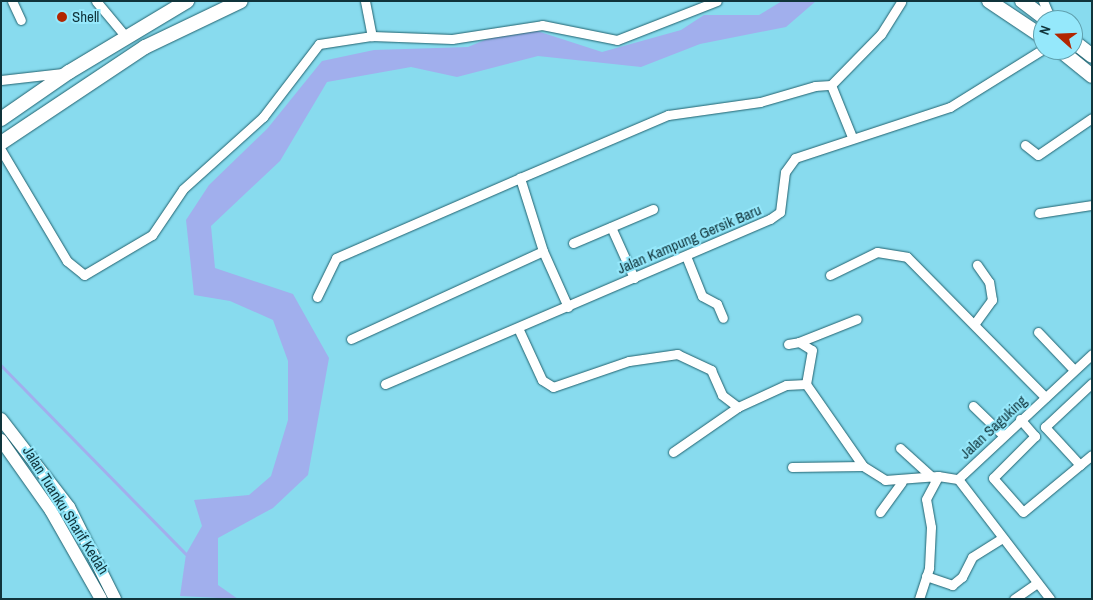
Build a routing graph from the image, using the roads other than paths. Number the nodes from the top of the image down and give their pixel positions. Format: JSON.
{"nodes":[{"id":1,"x":12,"y":1,"type":"edge"},
{"id":2,"x":96,"y":1,"type":"edge"},
{"id":3,"x":220,"y":1,"type":"edge"},
{"id":4,"x":241,"y":1,"type":"edge"},
{"id":5,"x":365,"y":1,"type":"edge"},
{"id":6,"x":717,"y":1,"type":"edge"},
{"id":7,"x":989,"y":1,"type":"edge"},
{"id":8,"x":1022,"y":1,"type":"edge"},
{"id":9,"x":185,"y":2,"type":"edge"},
{"id":10,"x":901,"y":2,"type":"edge"},
{"id":11,"x":1035,"y":10,"type":"edge"},
{"id":12,"x":21,"y":20,"type":"dead end"},
{"id":13,"x":1033,"y":30,"type":"edge"},
{"id":14,"x":372,"y":36,"type":"junction"},
{"id":15,"x":127,"y":38,"type":"junction"},
{"id":16,"x":145,"y":46,"type":"junction"},
{"id":17,"x":1033,"y":55,"type":"edge"},
{"id":18,"x":1072,"y":60,"type":"edge"},
{"id":19,"x":69,"y":72,"type":"junction"},
{"id":20,"x":1092,"y":76,"type":"edge"},
{"id":21,"x":1,"y":80,"type":"edge"},
{"id":22,"x":831,"y":86,"type":"junction"},
{"id":23,"x":1092,"y":118,"type":"edge"},
{"id":24,"x":1,"y":119,"type":"edge"},
{"id":25,"x":852,"y":137,"type":"junction"},
{"id":26,"x":1,"y":144,"type":"edge"},
{"id":27,"x":1025,"y":145,"type":"dead end"},
{"id":28,"x":1,"y":150,"type":"edge"},
{"id":29,"x":520,"y":178,"type":"junction"},
{"id":30,"x":1092,"y":205,"type":"edge"},
{"id":31,"x":653,"y":209,"type":"dead end"},
{"id":32,"x":1039,"y":213,"type":"dead end"},
{"id":33,"x":611,"y":227,"type":"junction"},
{"id":34,"x":573,"y":243,"type":"dead end"},
{"id":35,"x":543,"y":251,"type":"junction"},
{"id":36,"x":686,"y":256,"type":"junction"},
{"id":37,"x":977,"y":265,"type":"dead end"},
{"id":38,"x":830,"y":275,"type":"dead end"},
{"id":39,"x":634,"y":278,"type":"junction"},
{"id":40,"x":317,"y":297,"type":"dead end"},
{"id":41,"x":568,"y":307,"type":"junction"},
{"id":42,"x":723,"y":318,"type":"dead end"},
{"id":43,"x":857,"y":320,"type":"dead end"},
{"id":44,"x":975,"y":322,"type":"junction"},
{"id":45,"x":518,"y":328,"type":"junction"},
{"id":46,"x":1038,"y":332,"type":"dead end"},
{"id":47,"x":351,"y":339,"type":"dead end"},
{"id":48,"x":799,"y":342,"type":"junction"},
{"id":49,"x":788,"y":344,"type":"dead end"},
{"id":50,"x":1092,"y":354,"type":"edge"},
{"id":51,"x":1074,"y":370,"type":"junction"},
{"id":52,"x":1092,"y":383,"type":"edge"},
{"id":53,"x":385,"y":384,"type":"dead end"},
{"id":54,"x":806,"y":384,"type":"junction"},
{"id":55,"x":1045,"y":397,"type":"junction"},
{"id":56,"x":738,"y":406,"type":"junction"},
{"id":57,"x":973,"y":406,"type":"dead end"},
{"id":58,"x":1,"y":418,"type":"edge"},
{"id":59,"x":1020,"y":419,"type":"junction"},
{"id":60,"x":1045,"y":427,"type":"junction"},
{"id":61,"x":1003,"y":435,"type":"junction"},
{"id":62,"x":1036,"y":436,"type":"junction"},
{"id":63,"x":1,"y":440,"type":"edge"},
{"id":64,"x":900,"y":448,"type":"dead end"},
{"id":65,"x":673,"y":452,"type":"dead end"},
{"id":66,"x":1092,"y":455,"type":"edge"},
{"id":67,"x":1080,"y":465,"type":"junction"},
{"id":68,"x":863,"y":466,"type":"junction"},
{"id":69,"x":792,"y":467,"type":"dead end"},
{"id":70,"x":935,"y":476,"type":"junction"},
{"id":71,"x":958,"y":479,"type":"junction"},
{"id":72,"x":902,"y":482,"type":"junction"},
{"id":73,"x":880,"y":512,"type":"dead end"},
{"id":74,"x":1002,"y":538,"type":"junction"},
{"id":75,"x":926,"y":576,"type":"junction"},
{"id":76,"x":1037,"y":584,"type":"junction"},
{"id":77,"x":101,"y":599,"type":"edge"},
{"id":78,"x":115,"y":599,"type":"edge"},
{"id":79,"x":919,"y":599,"type":"edge"},
{"id":80,"x":1014,"y":599,"type":"edge"},
{"id":81,"x":1050,"y":599,"type":"edge"}],
"edges":[{"from":1,"to":12,"type":"street"},
{"from":2,"to":15,"type":"street"},
{"from":3,"to":16,"type":"main road"},
{"from":4,"to":16,"type":"main road"},
{"from":5,"to":14,"type":"street"},
{"from":6,"to":14,"type":"street"},
{"from":7,"to":13,"type":"main road"},
{"from":8,"to":11,"type":"main road"},
{"from":9,"to":15,"type":"main road"},
{"from":10,"to":22,"type":"street"},
{"from":14,"to":28,"type":"street"},
{"from":15,"to":19,"type":"main road"},
{"from":16,"to":26,"type":"main road"},
{"from":17,"to":25,"type":"street","name":"Jalan Kampung Gersik Baru"},
{"from":18,"to":20,"type":"main road"},
{"from":19,"to":21,"type":"street"},
{"from":19,"to":24,"type":"main road"},
{"from":22,"to":25,"type":"street"},
{"from":22,"to":29,"type":"street"},
{"from":23,"to":27,"type":"street"},
{"from":25,"to":36,"type":"street","name":"Jalan Kampung Gersik Baru"},
{"from":29,"to":35,"type":"street"},
{"from":29,"to":40,"type":"street"},
{"from":30,"to":32,"type":"street"},
{"from":31,"to":33,"type":"street"},
{"from":33,"to":34,"type":"street"},
{"from":33,"to":39,"type":"street"},
{"from":35,"to":41,"type":"street"},
{"from":35,"to":47,"type":"street"},
{"from":36,"to":39,"type":"street","name":"Jalan Kampung Gersik Baru"},
{"from":36,"to":42,"type":"street"},
{"from":37,"to":44,"type":"street"},
{"from":38,"to":44,"type":"street"},
{"from":39,"to":41,"type":"street","name":"Jalan Kampung Gersik Baru"},
{"from":41,"to":45,"type":"street","name":"Jalan Kampung Gersik Baru"},
{"from":43,"to":48,"type":"street"},
{"from":44,"to":55,"type":"street"},
{"from":45,"to":53,"type":"street","name":"Jalan Kampung Gersik Baru"},
{"from":45,"to":56,"type":"street"},
{"from":46,"to":51,"type":"street"},
{"from":48,"to":49,"type":"street"},
{"from":48,"to":54,"type":"street"},
{"from":50,"to":51,"type":"street","name":"Jalan Saguking"},
{"from":51,"to":55,"type":"street","name":"Jalan Saguking"},
{"from":52,"to":60,"type":"street"},
{"from":54,"to":56,"type":"street"},
{"from":54,"to":68,"type":"street"},
{"from":55,"to":59,"type":"street","name":"Jalan Saguking"},
{"from":56,"to":65,"type":"street"},
{"from":57,"to":61,"type":"street"},
{"from":58,"to":78,"type":"main road","name":"Jalan Tuanku Sharif Kedah"},
{"from":59,"to":61,"type":"street","name":"Jalan Saguking"},
{"from":59,"to":62,"type":"street"},
{"from":60,"to":62,"type":"street"},
{"from":60,"to":67,"type":"street"},
{"from":61,"to":71,"type":"street","name":"Jalan Saguking"},
{"from":62,"to":67,"type":"street"},
{"from":63,"to":77,"type":"main road","name":"Jalan Tuanku Sharif Kedah"},
{"from":64,"to":70,"type":"street"},
{"from":66,"to":67,"type":"street"},
{"from":68,"to":69,"type":"street"},
{"from":68,"to":72,"type":"street"},
{"from":70,"to":71,"type":"street"},
{"from":70,"to":72,"type":"street"},
{"from":70,"to":75,"type":"street"},
{"from":71,"to":74,"type":"street","name":"Jalan Saguking"},
{"from":72,"to":73,"type":"street"},
{"from":74,"to":75,"type":"street"},
{"from":74,"to":76,"type":"street","name":"Jalan Saguking"},
{"from":75,"to":79,"type":"street"},
{"from":76,"to":80,"type":"street"},
{"from":76,"to":81,"type":"street","name":"Jalan Saguking"}]}
